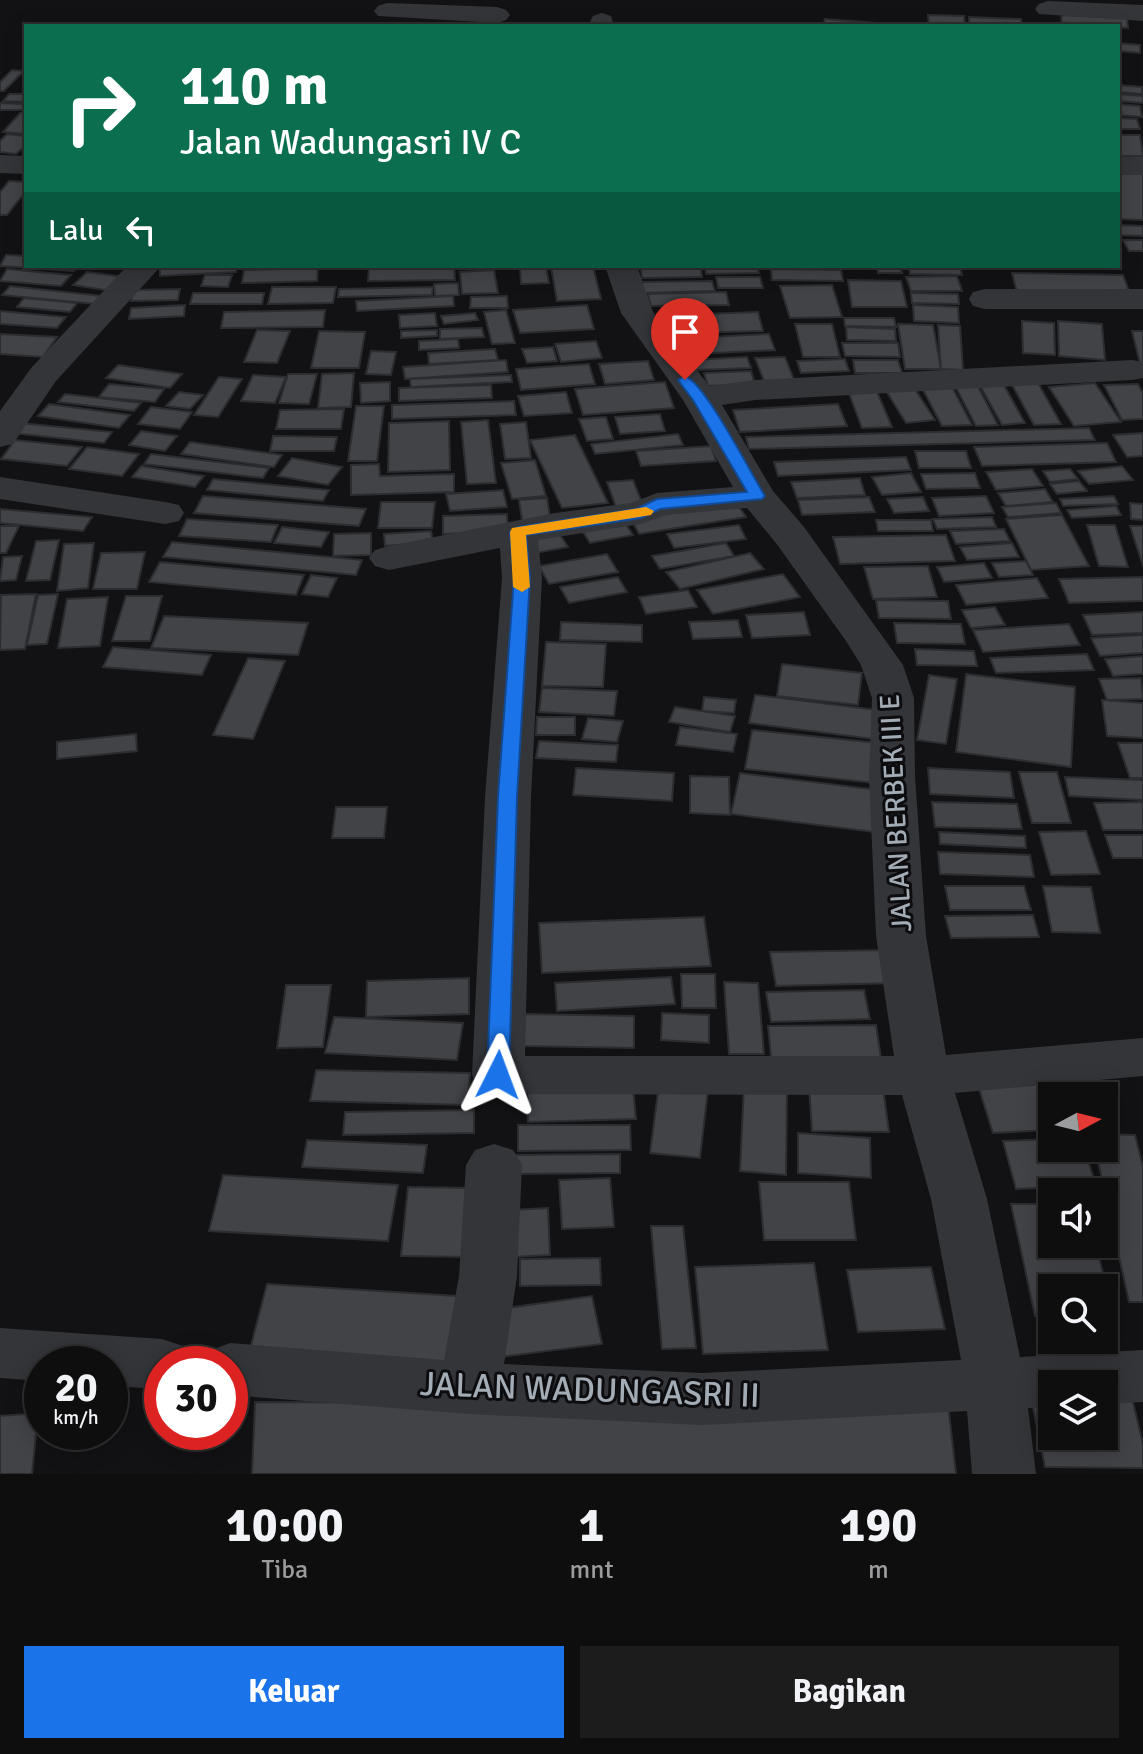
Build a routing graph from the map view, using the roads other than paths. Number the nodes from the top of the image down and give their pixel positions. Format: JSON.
{"nodes":[{"id":1,"x":386,"y":12,"type":"edge"},
{"id":2,"x":1049,"y":12,"type":"edge"},
{"id":3,"x":1143,"y":13,"type":"edge"},
{"id":4,"x":497,"y":15,"type":"dead end"},
{"id":5,"x":0,"y":164,"type":"edge"},
{"id":6,"x":24,"y":165,"type":"edge"},
{"id":7,"x":1120,"y":166,"type":"edge"},
{"id":8,"x":1143,"y":166,"type":"edge"},
{"id":9,"x":143,"y":268,"type":"edge"},
{"id":10,"x":622,"y":268,"type":"edge"},
{"id":11,"x":985,"y":299,"type":"dead end"},
{"id":12,"x":1143,"y":299,"type":"edge"},
{"id":13,"x":1132,"y":370,"type":"dead end"},
{"id":14,"x":700,"y":398,"type":"junction"},
{"id":15,"x":0,"y":436,"type":"edge"},
{"id":16,"x":0,"y":488,"type":"edge"},
{"id":17,"x":757,"y":496,"type":"junction"},
{"id":18,"x":165,"y":513,"type":"dead end"},
{"id":19,"x":518,"y":532,"type":"junction"},
{"id":20,"x":389,"y":558,"type":"dead end"},
{"id":21,"x":1143,"y":1057,"type":"edge"},
{"id":22,"x":923,"y":1076,"type":"junction"},
{"id":23,"x":494,"y":1165,"type":"dead end"},
{"id":24,"x":0,"y":1353,"type":"edge"},
{"id":25,"x":144,"y":1363,"type":"edge"},
{"id":26,"x":248,"y":1370,"type":"edge"},
{"id":27,"x":1143,"y":1376,"type":"edge"},
{"id":28,"x":995,"y":1382,"type":"junction"},
{"id":29,"x":470,"y":1388,"type":"junction"},
{"id":30,"x":1004,"y":1474,"type":"edge"}],
"edges":[{"from":1,"to":4,"type":"street"},
{"from":2,"to":3,"type":"street"},
{"from":5,"to":6,"type":"street"},
{"from":7,"to":8,"type":"street"},
{"from":9,"to":15,"type":"street"},
{"from":10,"to":14,"type":"street","name":"JALAN BERBEK III E"},
{"from":11,"to":12,"type":"street"},
{"from":13,"to":14,"type":"street"},
{"from":14,"to":17,"type":"street","name":"JALAN BERBEK III E"},
{"from":16,"to":18,"type":"street"},
{"from":17,"to":19,"type":"street"},
{"from":17,"to":22,"type":"street","name":"JALAN BERBEK III E"},
{"from":19,"to":20,"type":"street"},
{"from":19,"to":22,"type":"street"},
{"from":21,"to":22,"type":"street"},
{"from":22,"to":28,"type":"street","name":"JALAN BERBEK III E"},
{"from":23,"to":29,"type":"street"},
{"from":24,"to":25,"type":"street"},
{"from":26,"to":29,"type":"street","name":"JALAN WADUNGASRI II"},
{"from":27,"to":28,"type":"street","name":"JALAN WADUNGASRI II"},
{"from":28,"to":29,"type":"street","name":"JALAN WADUNGASRI II"},
{"from":28,"to":30,"type":"street","name":"JALAN BERBEK III E"}]}
